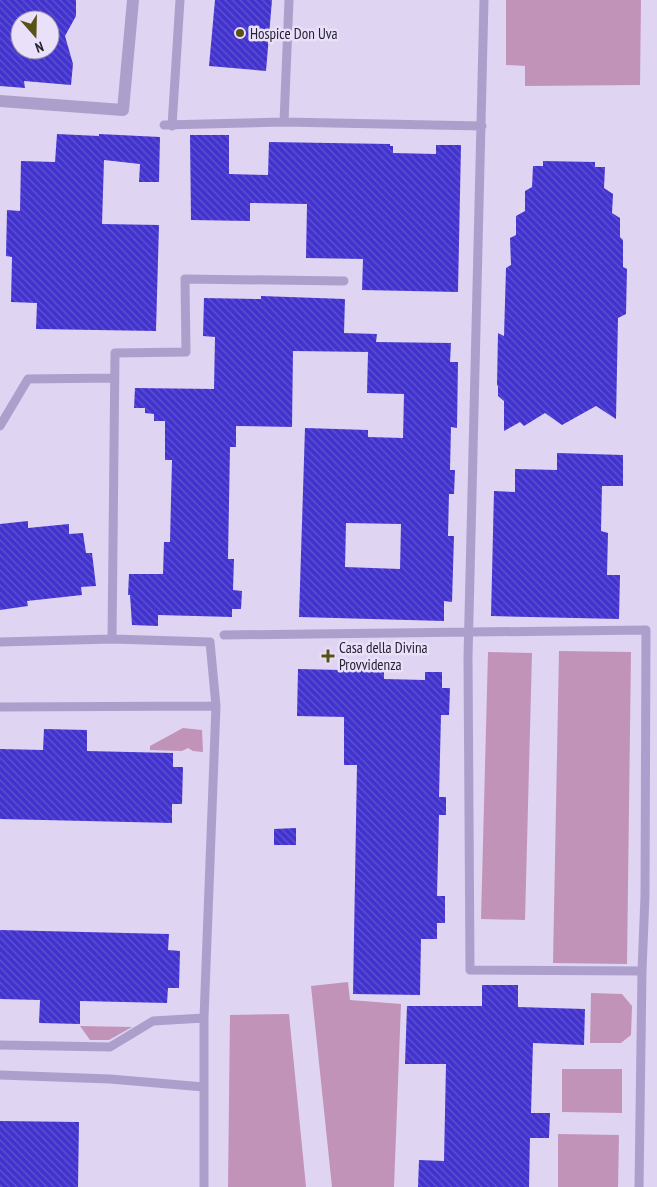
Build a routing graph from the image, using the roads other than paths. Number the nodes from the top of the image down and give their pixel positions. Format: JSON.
{"nodes":[{"id":1,"x":133,"y":0,"type":"edge"},
{"id":2,"x":180,"y":0,"type":"edge"},
{"id":3,"x":289,"y":0,"type":"edge"},
{"id":4,"x":484,"y":0,"type":"edge"},
{"id":5,"x":0,"y":101,"type":"edge"},
{"id":6,"x":284,"y":122,"type":"junction"},
{"id":7,"x":482,"y":126,"type":"junction"},
{"id":8,"x":344,"y":281,"type":"dead end"},
{"id":9,"x":114,"y":378,"type":"junction"},
{"id":10,"x":0,"y":426,"type":"edge"},
{"id":11,"x":469,"y":634,"type":"junction"},
{"id":12,"x":224,"y":635,"type":"dead end"},
{"id":13,"x":112,"y":639,"type":"junction"},
{"id":14,"x":0,"y":642,"type":"edge"},
{"id":15,"x":216,"y":706,"type":"junction"},
{"id":16,"x":0,"y":707,"type":"edge"},
{"id":17,"x":642,"y":971,"type":"junction"},
{"id":18,"x":204,"y":1018,"type":"junction"},
{"id":19,"x":0,"y":1045,"type":"edge"},
{"id":20,"x":0,"y":1075,"type":"edge"},
{"id":21,"x":204,"y":1087,"type":"junction"},
{"id":22,"x":204,"y":1187,"type":"edge"},
{"id":23,"x":639,"y":1187,"type":"edge"}],
"edges":[{"from":1,"to":5,"type":"street"},
{"from":2,"to":6,"type":"lane"},
{"from":3,"to":6,"type":"lane"},
{"from":4,"to":7,"type":"lane"},
{"from":6,"to":7,"type":"lane"},
{"from":7,"to":11,"type":"lane"},
{"from":8,"to":9,"type":"lane"},
{"from":9,"to":10,"type":"lane"},
{"from":9,"to":13,"type":"lane"},
{"from":11,"to":12,"type":"lane"},
{"from":11,"to":17,"type":"lane"},
{"from":11,"to":17,"type":"lane"},
{"from":13,"to":14,"type":"lane"},
{"from":13,"to":15,"type":"lane"},
{"from":15,"to":16,"type":"lane"},
{"from":15,"to":18,"type":"lane"},
{"from":17,"to":23,"type":"lane"},
{"from":18,"to":19,"type":"lane"},
{"from":18,"to":21,"type":"lane"},
{"from":20,"to":21,"type":"lane"},
{"from":21,"to":22,"type":"lane"}]}
